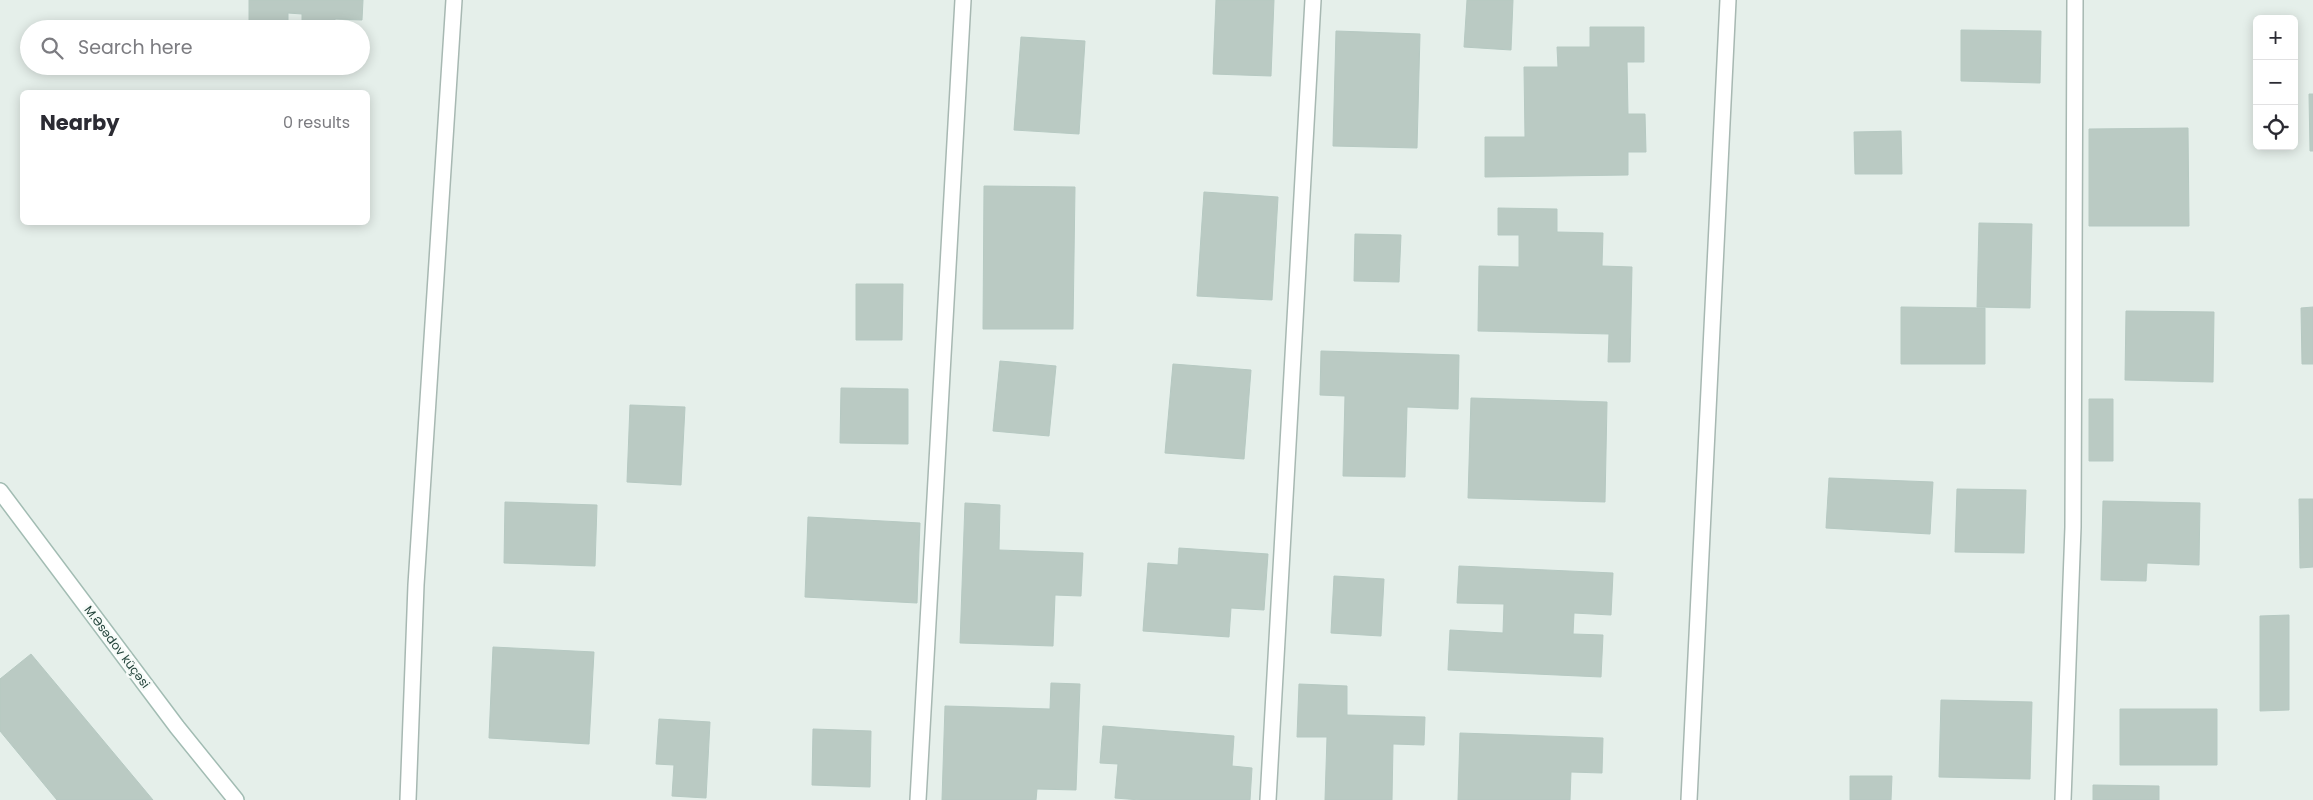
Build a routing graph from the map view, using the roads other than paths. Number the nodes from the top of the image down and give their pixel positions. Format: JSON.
{"nodes":[{"id":1,"x":454,"y":0,"type":"edge"},
{"id":2,"x":963,"y":0,"type":"edge"},
{"id":3,"x":1313,"y":0,"type":"edge"},
{"id":4,"x":1728,"y":0,"type":"edge"},
{"id":5,"x":2075,"y":0,"type":"edge"},
{"id":6,"x":0,"y":491,"type":"edge"},
{"id":7,"x":236,"y":800,"type":"edge"},
{"id":8,"x":408,"y":800,"type":"edge"},
{"id":9,"x":918,"y":800,"type":"edge"},
{"id":10,"x":1268,"y":800,"type":"edge"},
{"id":11,"x":1689,"y":800,"type":"edge"},
{"id":12,"x":2063,"y":800,"type":"edge"}],
"edges":[{"from":1,"to":8,"type":"street"},
{"from":2,"to":9,"type":"street"},
{"from":3,"to":10,"type":"street"},
{"from":4,"to":11,"type":"street"},
{"from":5,"to":12,"type":"street"},
{"from":6,"to":7,"type":"street","name":"M.Əsədov küçəsi"}]}
